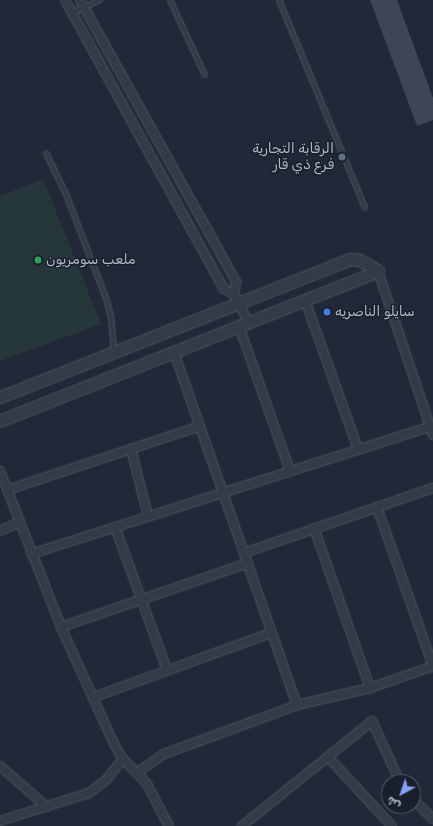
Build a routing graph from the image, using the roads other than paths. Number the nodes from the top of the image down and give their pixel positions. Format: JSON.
{"nodes":[{"id":1,"x":65,"y":0,"type":"edge"},
{"id":2,"x":100,"y":0,"type":"edge"},
{"id":3,"x":170,"y":0,"type":"edge"},
{"id":4,"x":279,"y":0,"type":"edge"},
{"id":5,"x":82,"y":4,"type":"edge"},
{"id":6,"x":72,"y":13,"type":"junction"},
{"id":7,"x":206,"y":75,"type":"dead end"},
{"id":8,"x":46,"y":152,"type":"dead end"},
{"id":9,"x":365,"y":208,"type":"dead end"},
{"id":10,"x":378,"y":271,"type":"junction"},
{"id":11,"x":236,"y":298,"type":"junction"},
{"id":12,"x":305,"y":300,"type":"junction"},
{"id":13,"x":244,"y":324,"type":"junction"},
{"id":14,"x":114,"y":352,"type":"junction"},
{"id":15,"x":174,"y":352,"type":"junction"},
{"id":16,"x":1,"y":394,"type":"edge"},
{"id":17,"x":0,"y":421,"type":"edge"},
{"id":18,"x":200,"y":426,"type":"junction"},
{"id":19,"x":430,"y":427,"type":"junction"},
{"id":20,"x":433,"y":436,"type":"edge"},
{"id":21,"x":131,"y":449,"type":"junction"},
{"id":22,"x":358,"y":449,"type":"junction"},
{"id":23,"x":0,"y":471,"type":"edge"},
{"id":24,"x":290,"y":471,"type":"junction"},
{"id":25,"x":433,"y":488,"type":"edge"},
{"id":26,"x":7,"y":490,"type":"junction"},
{"id":27,"x":223,"y":492,"type":"junction"},
{"id":28,"x":377,"y":507,"type":"junction"},
{"id":29,"x":148,"y":516,"type":"junction"},
{"id":30,"x":19,"y":522,"type":"junction"},
{"id":31,"x":115,"y":527,"type":"junction"},
{"id":32,"x":314,"y":528,"type":"junction"},
{"id":33,"x":0,"y":531,"type":"edge"},
{"id":34,"x":244,"y":553,"type":"junction"},
{"id":35,"x":31,"y":554,"type":"junction"},
{"id":36,"x":248,"y":563,"type":"junction"},
{"id":37,"x":140,"y":599,"type":"junction"},
{"id":38,"x":61,"y":627,"type":"junction"},
{"id":39,"x":271,"y":633,"type":"junction"},
{"id":40,"x":433,"y":666,"type":"edge"},
{"id":41,"x":167,"y":670,"type":"junction"},
{"id":42,"x":370,"y":688,"type":"junction"},
{"id":43,"x":94,"y":697,"type":"junction"},
{"id":44,"x":296,"y":705,"type":"junction"},
{"id":45,"x":328,"y":757,"type":"junction"},
{"id":46,"x":123,"y":759,"type":"junction"},
{"id":47,"x":0,"y":766,"type":"edge"},
{"id":48,"x":138,"y":772,"type":"junction"},
{"id":49,"x":396,"y":774,"type":"edge"},
{"id":50,"x":47,"y":807,"type":"junction"},
{"id":51,"x":421,"y":807,"type":"edge"},
{"id":52,"x":433,"y":819,"type":"edge"},
{"id":53,"x":0,"y":821,"type":"edge"},
{"id":54,"x":169,"y":826,"type":"edge"},
{"id":55,"x":242,"y":826,"type":"edge"},
{"id":56,"x":392,"y":826,"type":"edge"}],
"edges":[{"from":1,"to":6,"type":"street"},
{"from":2,"to":5,"type":"lane"},
{"from":3,"to":7,"type":"lane"},
{"from":4,"to":9,"type":"lane"},
{"from":5,"to":6,"type":"lane"},
{"from":5,"to":11,"type":"street"},
{"from":6,"to":11,"type":"street"},
{"from":8,"to":14,"type":"lane"},
{"from":10,"to":11,"type":"street"},
{"from":10,"to":12,"type":"street"},
{"from":10,"to":19,"type":"street"},
{"from":11,"to":13,"type":"street"},
{"from":11,"to":14,"type":"street"},
{"from":12,"to":13,"type":"street"},
{"from":12,"to":22,"type":"street"},
{"from":13,"to":15,"type":"street"},
{"from":13,"to":24,"type":"street"},
{"from":14,"to":16,"type":"street"},
{"from":15,"to":17,"type":"street"},
{"from":15,"to":18,"type":"street"},
{"from":18,"to":21,"type":"street"},
{"from":18,"to":27,"type":"street"},
{"from":19,"to":20,"type":"street"},
{"from":19,"to":22,"type":"street"},
{"from":21,"to":26,"type":"street"},
{"from":21,"to":29,"type":"street"},
{"from":22,"to":24,"type":"street"},
{"from":23,"to":26,"type":"street"},
{"from":24,"to":27,"type":"street"},
{"from":25,"to":28,"type":"street"},
{"from":26,"to":30,"type":"street"},
{"from":27,"to":29,"type":"street"},
{"from":27,"to":34,"type":"street"},
{"from":28,"to":32,"type":"street"},
{"from":28,"to":40,"type":"street"},
{"from":29,"to":31,"type":"street"},
{"from":30,"to":33,"type":"street"},
{"from":30,"to":35,"type":"street"},
{"from":31,"to":35,"type":"street"},
{"from":31,"to":37,"type":"street"},
{"from":32,"to":34,"type":"street"},
{"from":32,"to":42,"type":"street"},
{"from":34,"to":36,"type":"street"},
{"from":35,"to":38,"type":"street"},
{"from":36,"to":37,"type":"street"},
{"from":36,"to":39,"type":"street"},
{"from":37,"to":38,"type":"street"},
{"from":37,"to":41,"type":"street"},
{"from":38,"to":43,"type":"street"},
{"from":39,"to":41,"type":"street"},
{"from":39,"to":44,"type":"street"},
{"from":40,"to":42,"type":"street"},
{"from":41,"to":43,"type":"street"},
{"from":42,"to":44,"type":"street"},
{"from":43,"to":46,"type":"street"},
{"from":44,"to":48,"type":"street"},
{"from":45,"to":49,"type":"street"},
{"from":45,"to":55,"type":"street"},
{"from":45,"to":56,"type":"street"},
{"from":46,"to":48,"type":"street"},
{"from":46,"to":50,"type":"street"},
{"from":47,"to":50,"type":"street"},
{"from":48,"to":54,"type":"street"},
{"from":50,"to":53,"type":"street"},
{"from":51,"to":52,"type":"street"}]}
